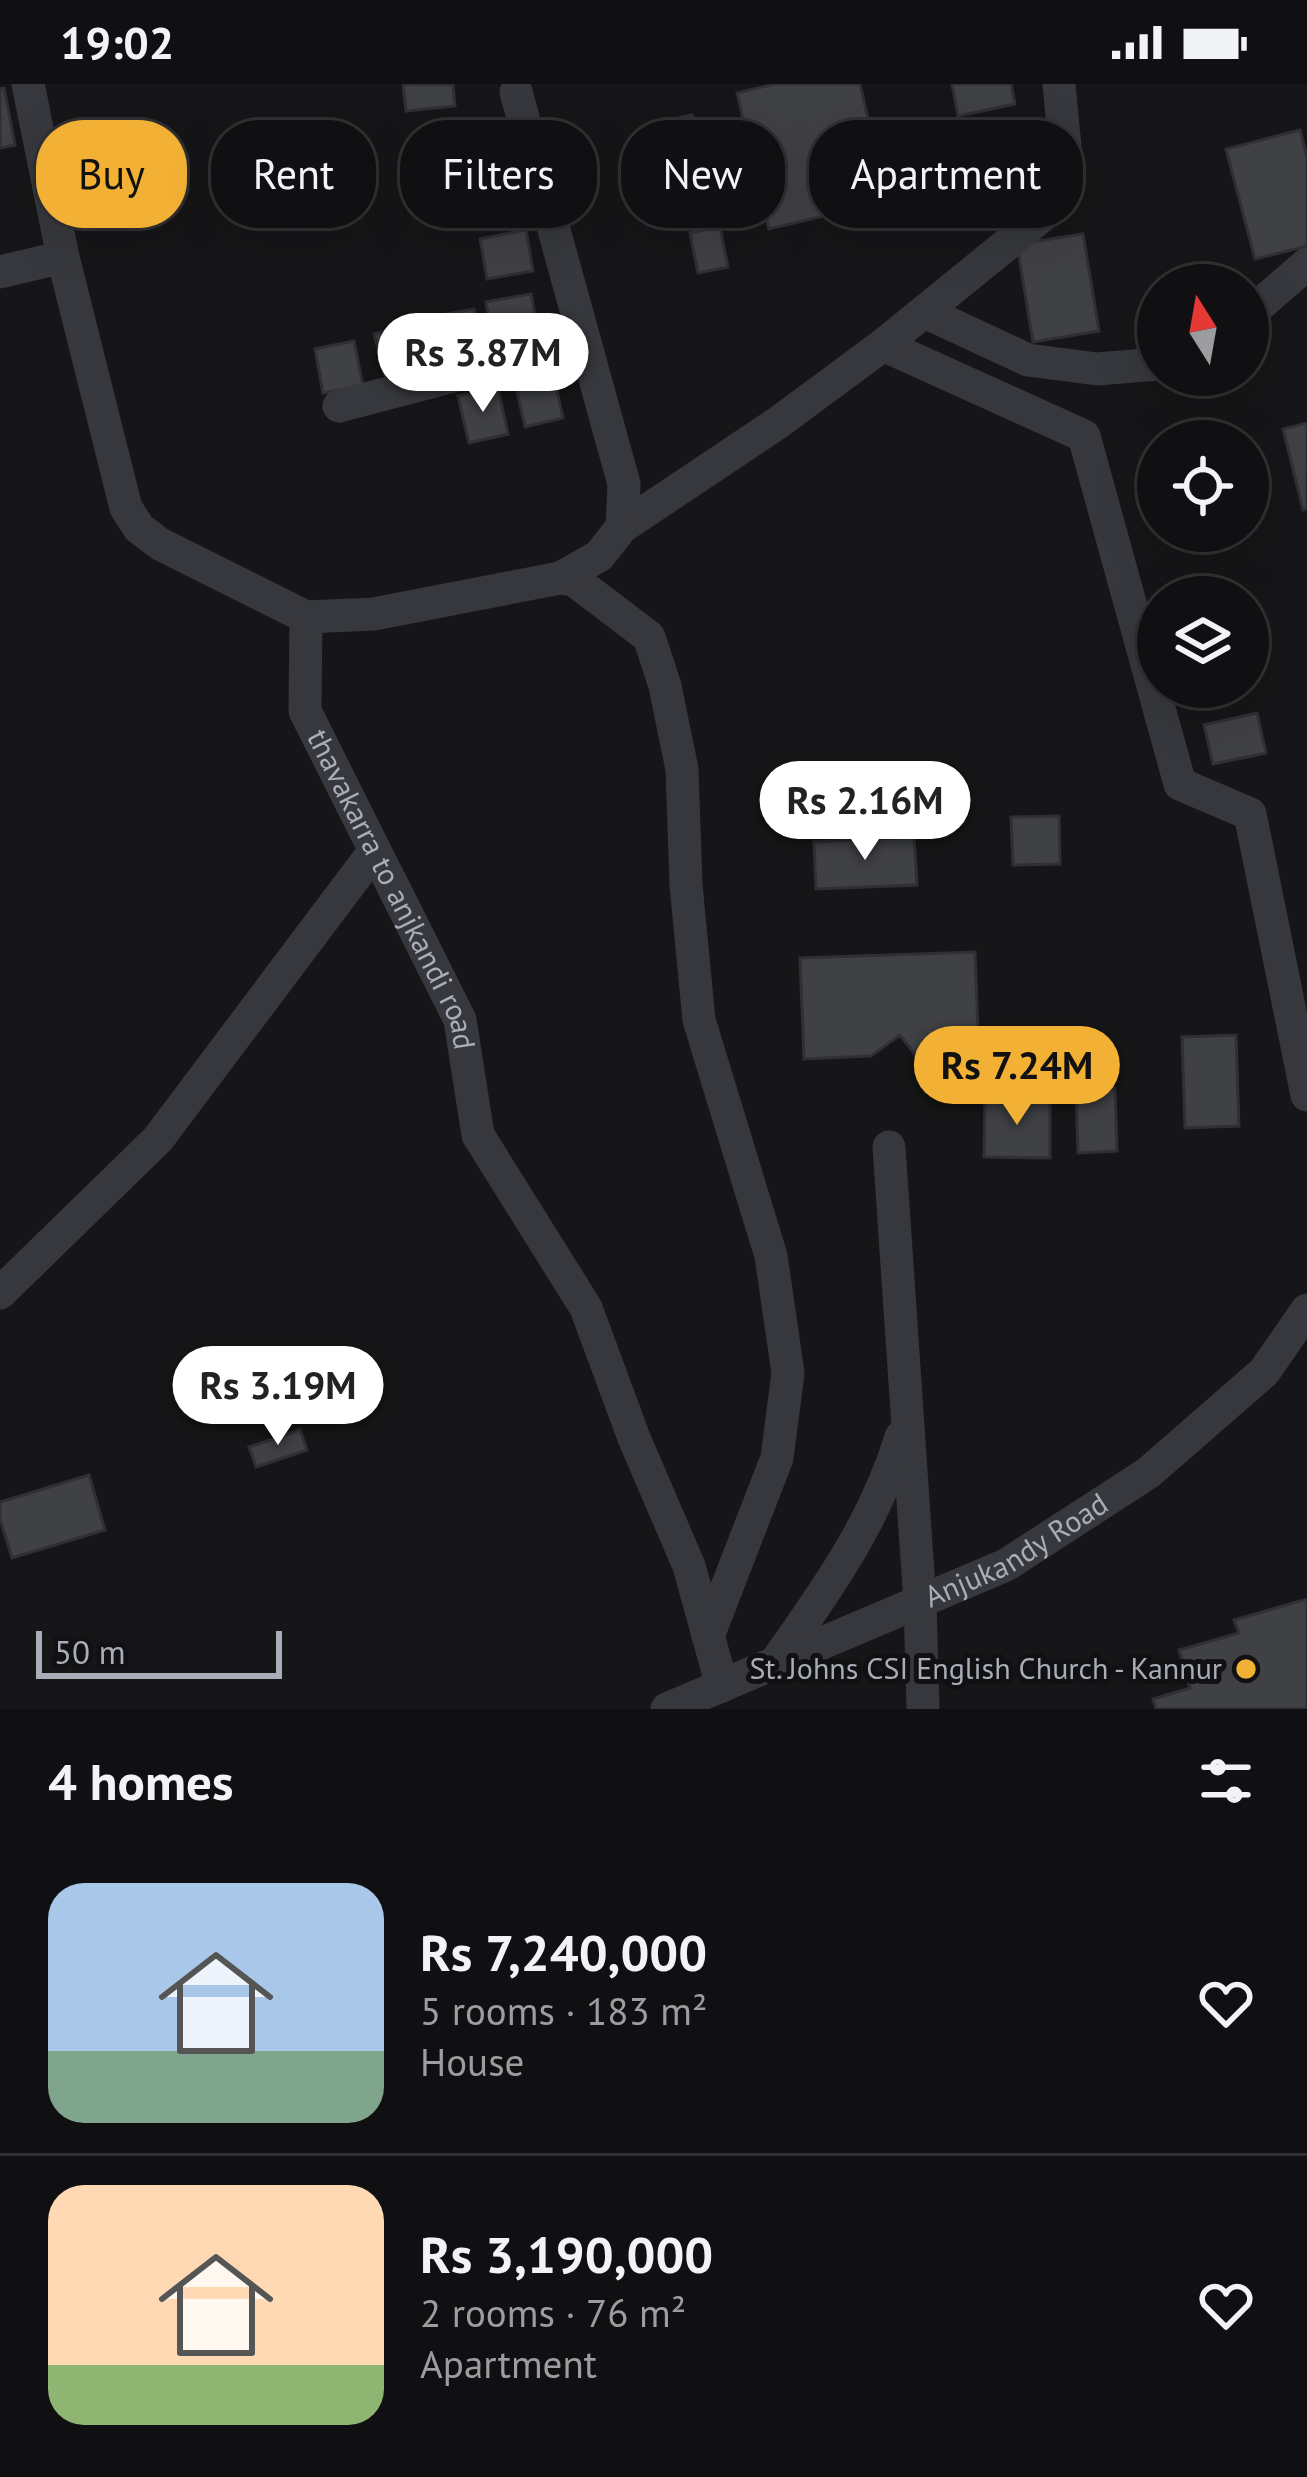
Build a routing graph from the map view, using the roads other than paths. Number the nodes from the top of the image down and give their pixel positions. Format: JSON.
{"nodes":[{"id":1,"x":28,"y":84,"type":"edge"},
{"id":2,"x":1059,"y":84,"type":"edge"},
{"id":3,"x":516,"y":92,"type":"dead end"},
{"id":4,"x":63,"y":257,"type":"junction"},
{"id":5,"x":1307,"y":264,"type":"edge"},
{"id":6,"x":0,"y":272,"type":"edge"},
{"id":7,"x":1269,"y":297,"type":"edge"},
{"id":8,"x":927,"y":313,"type":"junction"},
{"id":9,"x":583,"y":342,"type":"junction"},
{"id":10,"x":883,"y":345,"type":"junction"},
{"id":11,"x":1137,"y":366,"type":"edge"},
{"id":12,"x":339,"y":406,"type":"dead end"},
{"id":13,"x":622,"y":527,"type":"junction"},
{"id":14,"x":560,"y":578,"type":"junction"},
{"id":15,"x":305,"y":616,"type":"junction"},
{"id":16,"x":373,"y":853,"type":"junction"},
{"id":17,"x":1307,"y":1095,"type":"edge"},
{"id":18,"x":889,"y":1147,"type":"dead end"},
{"id":19,"x":0,"y":1293,"type":"edge"},
{"id":20,"x":1307,"y":1310,"type":"edge"},
{"id":21,"x":908,"y":1417,"type":"junction"},
{"id":22,"x":920,"y":1603,"type":"junction"},
{"id":23,"x":708,"y":1636,"type":"junction"},
{"id":24,"x":774,"y":1664,"type":"junction"},
{"id":25,"x":722,"y":1686,"type":"junction"},
{"id":26,"x":667,"y":1709,"type":"edge"},
{"id":27,"x":923,"y":1709,"type":"edge"}],
"edges":[{"from":1,"to":4,"type":"street"},
{"from":2,"to":8,"type":"street"},
{"from":3,"to":9,"type":"street"},
{"from":4,"to":6,"type":"street"},
{"from":4,"to":15,"type":"street"},
{"from":5,"to":7,"type":"street"},
{"from":8,"to":10,"type":"street"},
{"from":8,"to":11,"type":"street"},
{"from":9,"to":12,"type":"street"},
{"from":9,"to":13,"type":"street"},
{"from":10,"to":13,"type":"street"},
{"from":10,"to":17,"type":"street"},
{"from":13,"to":14,"type":"street"},
{"from":14,"to":15,"type":"street"},
{"from":14,"to":23,"type":"street"},
{"from":15,"to":16,"type":"street","name":"thavakarra to anjkandi road"},
{"from":16,"to":19,"type":"street"},
{"from":16,"to":23,"type":"street","name":"thavakarra to anjkandi road"},
{"from":18,"to":21,"type":"street"},
{"from":20,"to":22,"type":"street","name":"Anjukandy Road"},
{"from":21,"to":22,"type":"street"},
{"from":21,"to":24,"type":"street"},
{"from":22,"to":24,"type":"street","name":"Anjukandy Road"},
{"from":22,"to":27,"type":"street"},
{"from":23,"to":25,"type":"street","name":"thavakarra to anjkandi road"},
{"from":24,"to":25,"type":"street","name":"Anjukandy Road"},
{"from":25,"to":26,"type":"street","name":"Anjukandy Road"}]}
